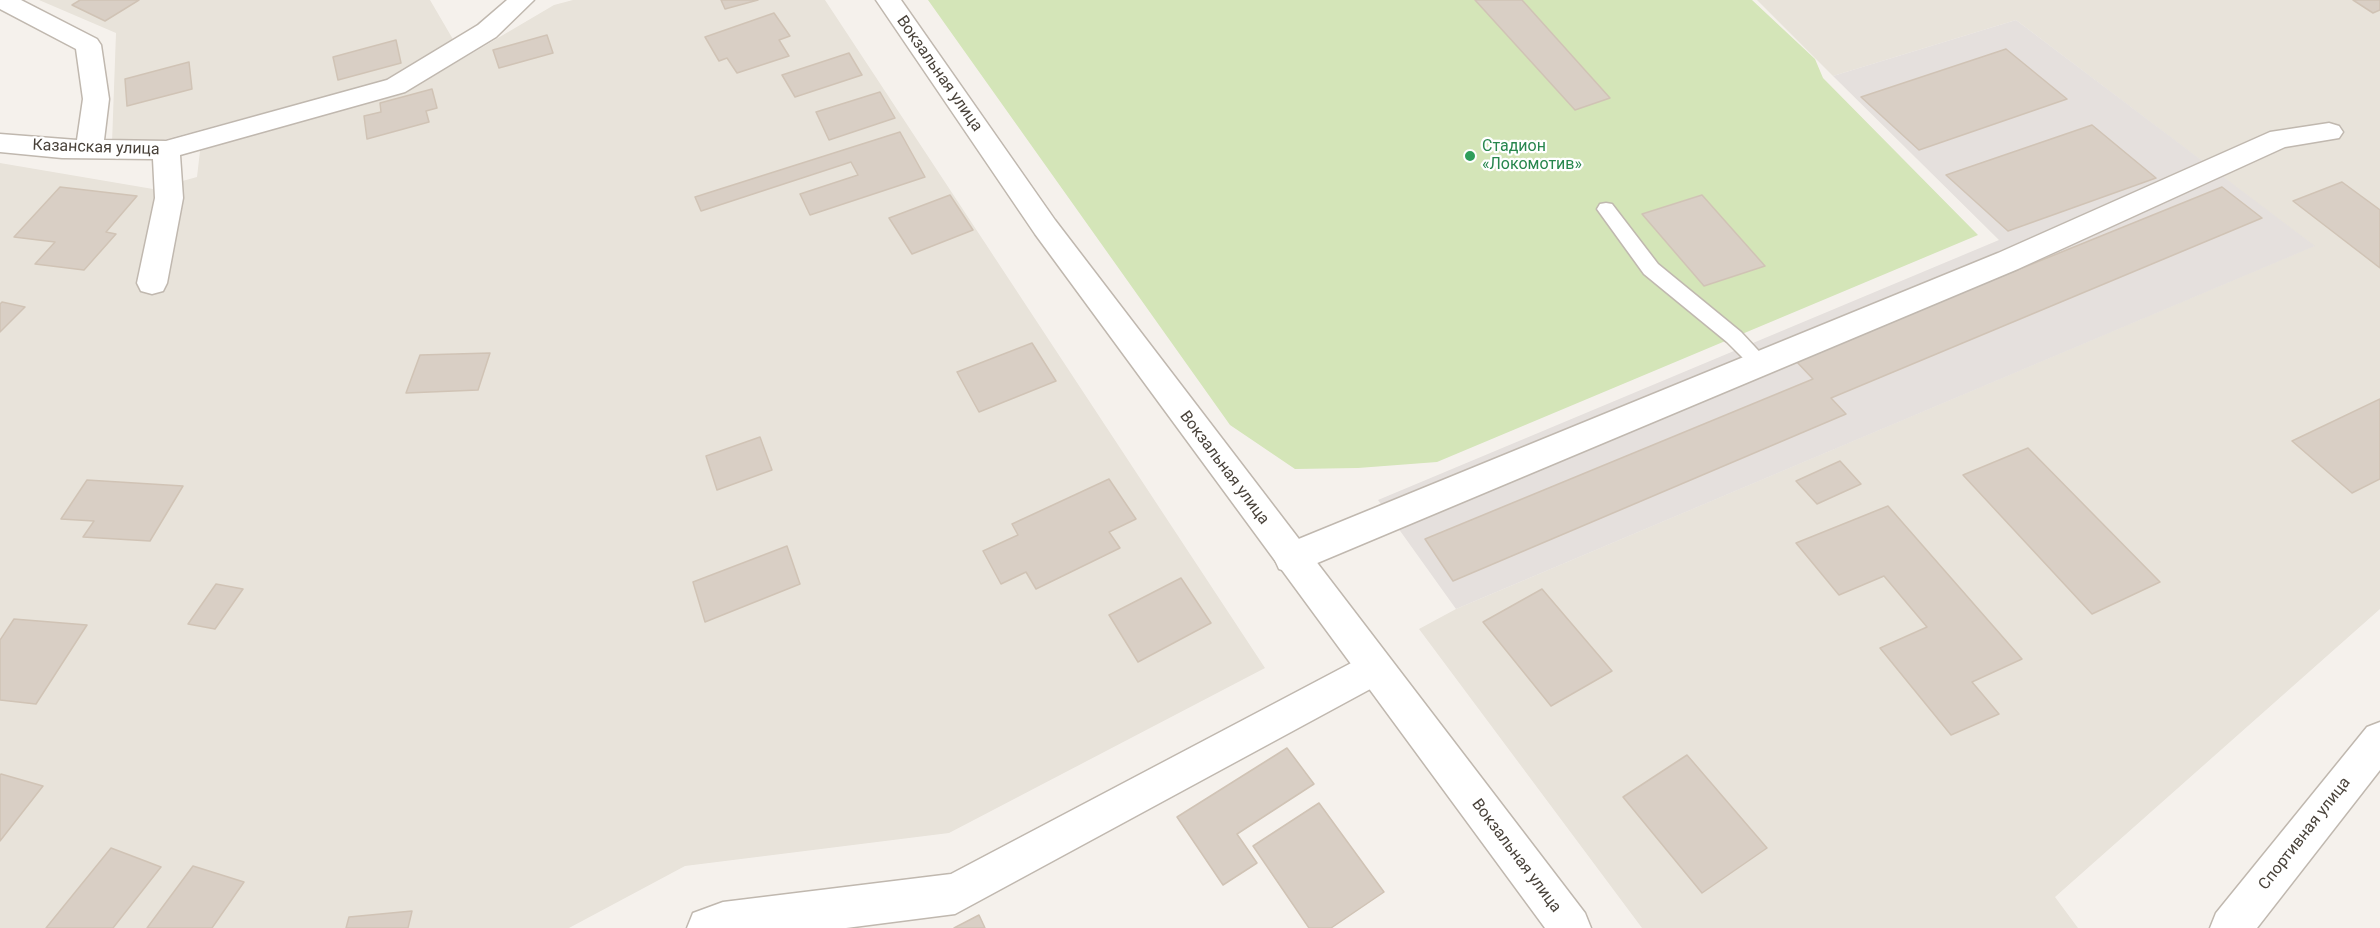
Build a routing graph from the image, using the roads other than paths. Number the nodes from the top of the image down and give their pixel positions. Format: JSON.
{"nodes":[{"id":1,"x":2,"y":0,"type":"edge"},
{"id":2,"x":522,"y":0,"type":"edge"},
{"id":3,"x":888,"y":0,"type":"edge"},
{"id":4,"x":2329,"y":132,"type":"dead end"},
{"id":5,"x":0,"y":143,"type":"edge"},
{"id":6,"x":89,"y":149,"type":"junction"},
{"id":7,"x":166,"y":150,"type":"junction"},
{"id":8,"x":1606,"y":208,"type":"dead end"},
{"id":9,"x":152,"y":283,"type":"dead end"},
{"id":10,"x":1760,"y":362,"type":"junction"},
{"id":11,"x":1292,"y":558,"type":"junction"},
{"id":12,"x":1374,"y":668,"type":"junction"},
{"id":13,"x":2380,"y":740,"type":"edge"},
{"id":14,"x":708,"y":928,"type":"edge"},
{"id":15,"x":1570,"y":928,"type":"edge"},
{"id":16,"x":2231,"y":928,"type":"edge"}],
"edges":[{"from":1,"to":6,"type":"street"},
{"from":2,"to":7,"type":"street"},
{"from":3,"to":11,"type":"street","name":"Вокзальная улица"},
{"from":4,"to":10,"type":"street"},
{"from":5,"to":6,"type":"street","name":"Казанская улица"},
{"from":6,"to":7,"type":"street","name":"Казанская улица"},
{"from":7,"to":9,"type":"street","name":"Казанская улица"},
{"from":8,"to":10,"type":"lane"},
{"from":10,"to":11,"type":"street"},
{"from":11,"to":12,"type":"street","name":"Вокзальная улица"},
{"from":12,"to":14,"type":"street"},
{"from":12,"to":15,"type":"street","name":"Вокзальная улица"},
{"from":13,"to":16,"type":"street","name":"Спортивная улица"}]}
